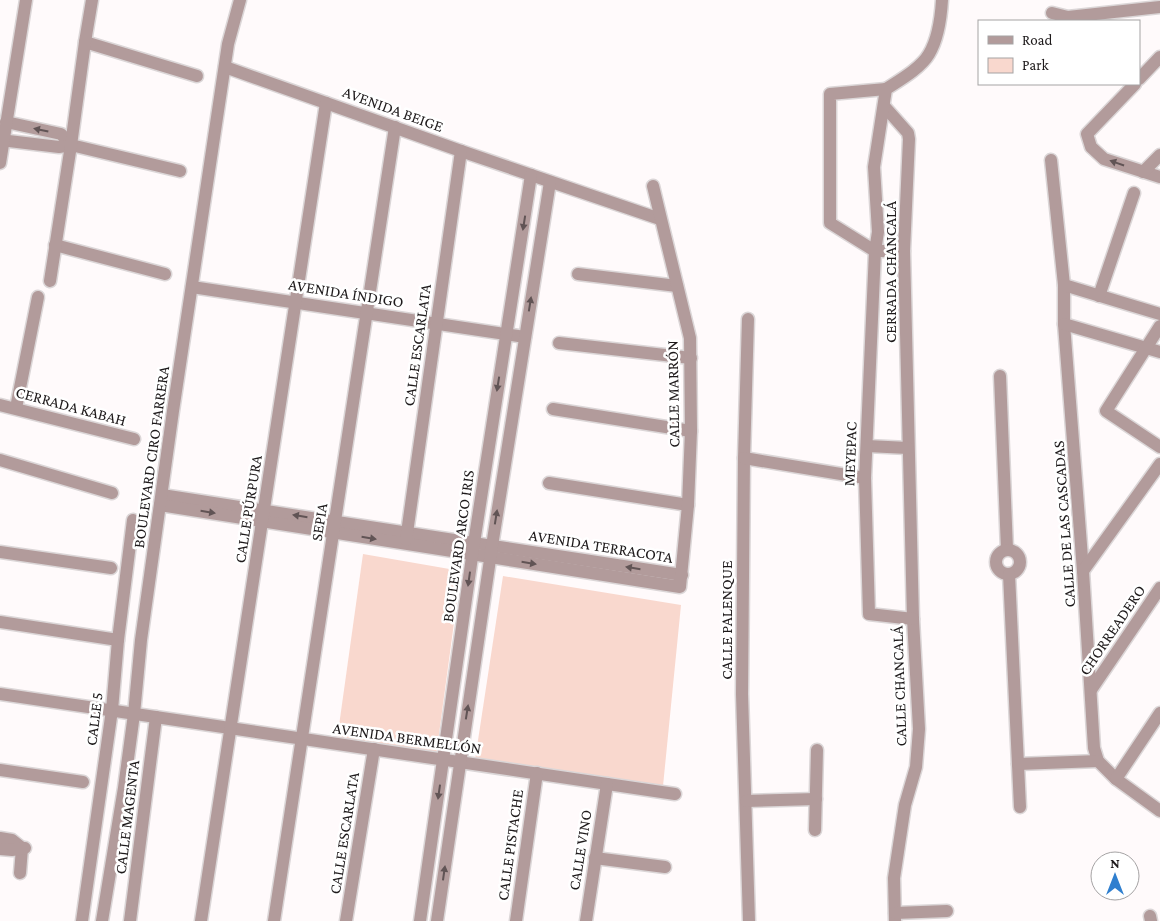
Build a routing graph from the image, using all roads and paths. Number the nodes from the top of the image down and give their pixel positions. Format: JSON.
{"nodes":[{"id":1,"x":26,"y":0,"type":"edge"},
{"id":2,"x":92,"y":0,"type":"edge"},
{"id":3,"x":240,"y":0,"type":"edge"},
{"id":4,"x":942,"y":0,"type":"edge"},
{"id":5,"x":1160,"y":7,"type":"edge"},
{"id":6,"x":1052,"y":13,"type":"dead end"},
{"id":7,"x":85,"y":42,"type":"junction"},
{"id":8,"x":1160,"y":57,"type":"edge"},
{"id":9,"x":225,"y":67,"type":"junction"},
{"id":10,"x":197,"y":76,"type":"dead end"},
{"id":11,"x":1140,"y":78,"type":"edge"},
{"id":12,"x":1134,"y":85,"type":"edge"},
{"id":13,"x":886,"y":90,"type":"junction"},
{"id":14,"x":326,"y":103,"type":"junction"},
{"id":15,"x":884,"y":106,"type":"junction"},
{"id":16,"x":6,"y":122,"type":"junction"},
{"id":17,"x":395,"y":128,"type":"junction"},
{"id":18,"x":2,"y":141,"type":"edge"},
{"id":19,"x":71,"y":144,"type":"junction"},
{"id":20,"x":461,"y":151,"type":"junction"},
{"id":21,"x":1160,"y":155,"type":"edge"},
{"id":22,"x":1051,"y":160,"type":"dead end"},
{"id":23,"x":0,"y":163,"type":"edge"},
{"id":24,"x":180,"y":171,"type":"dead end"},
{"id":25,"x":1143,"y":172,"type":"junction"},
{"id":26,"x":531,"y":175,"type":"junction"},
{"id":27,"x":1160,"y":177,"type":"edge"},
{"id":28,"x":550,"y":182,"type":"junction"},
{"id":29,"x":653,"y":186,"type":"dead end"},
{"id":30,"x":1134,"y":193,"type":"dead end"},
{"id":31,"x":660,"y":219,"type":"junction"},
{"id":32,"x":55,"y":245,"type":"junction"},
{"id":33,"x":875,"y":251,"type":"junction"},
{"id":34,"x":904,"y":251,"type":"junction"},
{"id":35,"x":165,"y":274,"type":"dead end"},
{"id":36,"x":578,"y":274,"type":"dead end"},
{"id":37,"x":50,"y":281,"type":"dead end"},
{"id":38,"x":1064,"y":285,"type":"junction"},
{"id":39,"x":192,"y":286,"type":"junction"},
{"id":40,"x":677,"y":286,"type":"junction"},
{"id":41,"x":1099,"y":296,"type":"junction"},
{"id":42,"x":38,"y":297,"type":"dead end"},
{"id":43,"x":296,"y":302,"type":"junction"},
{"id":44,"x":367,"y":313,"type":"junction"},
{"id":45,"x":1160,"y":314,"type":"edge"},
{"id":46,"x":748,"y":319,"type":"dead end"},
{"id":47,"x":437,"y":323,"type":"junction"},
{"id":48,"x":1064,"y":324,"type":"junction"},
{"id":49,"x":1160,"y":326,"type":"edge"},
{"id":50,"x":505,"y":334,"type":"junction"},
{"id":51,"x":525,"y":337,"type":"junction"},
{"id":52,"x":559,"y":344,"type":"dead end"},
{"id":53,"x":1147,"y":348,"type":"junction"},
{"id":54,"x":1160,"y":352,"type":"edge"},
{"id":55,"x":691,"y":358,"type":"junction"},
{"id":56,"x":1000,"y":376,"type":"dead end"},
{"id":57,"x":0,"y":405,"type":"edge"},
{"id":58,"x":16,"y":408,"type":"junction"},
{"id":59,"x":553,"y":410,"type":"dead end"},
{"id":60,"x":691,"y":431,"type":"junction"},
{"id":61,"x":134,"y":439,"type":"dead end"},
{"id":62,"x":866,"y":446,"type":"junction"},
{"id":63,"x":1160,"y":447,"type":"edge"},
{"id":64,"x":908,"y":448,"type":"junction"},
{"id":65,"x":744,"y":458,"type":"junction"},
{"id":66,"x":0,"y":460,"type":"edge"},
{"id":67,"x":1160,"y":464,"type":"edge"},
{"id":68,"x":864,"y":478,"type":"junction"},
{"id":69,"x":549,"y":484,"type":"dead end"},
{"id":70,"x":112,"y":493,"type":"dead end"},
{"id":71,"x":161,"y":500,"type":"junction"},
{"id":72,"x":688,"y":505,"type":"junction"},
{"id":73,"x":263,"y":516,"type":"junction"},
{"id":74,"x":133,"y":520,"type":"dead end"},
{"id":75,"x":334,"y":527,"type":"junction"},
{"id":76,"x":406,"y":538,"type":"junction"},
{"id":77,"x":473,"y":548,"type":"junction"},
{"id":78,"x":491,"y":551,"type":"junction"},
{"id":79,"x":0,"y":552,"type":"edge"},
{"id":80,"x":111,"y":568,"type":"dead end"},
{"id":81,"x":1083,"y":571,"type":"junction"},
{"id":82,"x":682,"y":575,"type":"joint"},
{"id":83,"x":1158,"y":596,"type":"edge"},
{"id":84,"x":913,"y":619,"type":"junction"},
{"id":85,"x":0,"y":622,"type":"edge"},
{"id":86,"x":118,"y":640,"type":"junction"},
{"id":87,"x":1091,"y":690,"type":"junction"},
{"id":88,"x":0,"y":694,"type":"edge"},
{"id":89,"x":112,"y":710,"type":"junction"},
{"id":90,"x":1160,"y":713,"type":"edge"},
{"id":91,"x":134,"y":714,"type":"junction"},
{"id":92,"x":156,"y":717,"type":"junction"},
{"id":93,"x":231,"y":728,"type":"junction"},
{"id":94,"x":302,"y":739,"type":"junction"},
{"id":95,"x":374,"y":749,"type":"junction"},
{"id":96,"x":817,"y":750,"type":"dead end"},
{"id":97,"x":443,"y":760,"type":"junction"},
{"id":98,"x":1098,"y":761,"type":"junction"},
{"id":99,"x":460,"y":762,"type":"junction"},
{"id":100,"x":1018,"y":764,"type":"junction"},
{"id":101,"x":0,"y":770,"type":"edge"},
{"id":102,"x":536,"y":773,"type":"junction"},
{"id":103,"x":1116,"y":779,"type":"junction"},
{"id":104,"x":83,"y":782,"type":"dead end"},
{"id":105,"x":607,"y":784,"type":"junction"},
{"id":106,"x":675,"y":794,"type":"dead end"},
{"id":107,"x":816,"y":799,"type":"junction"},
{"id":108,"x":746,"y":801,"type":"junction"},
{"id":109,"x":1020,"y":808,"type":"dead end"},
{"id":110,"x":1160,"y":810,"type":"edge"},
{"id":111,"x":815,"y":830,"type":"dead end"},
{"id":112,"x":0,"y":838,"type":"edge"},
{"id":113,"x":23,"y":848,"type":"junction"},
{"id":114,"x":0,"y":849,"type":"edge"},
{"id":115,"x":595,"y":858,"type":"junction"},
{"id":116,"x":665,"y":867,"type":"dead end"},
{"id":117,"x":20,"y":873,"type":"dead end"},
{"id":118,"x":947,"y":911,"type":"dead end"},
{"id":119,"x":895,"y":917,"type":"edge"},
{"id":120,"x":82,"y":921,"type":"edge"},
{"id":121,"x":102,"y":921,"type":"edge"},
{"id":122,"x":130,"y":921,"type":"edge"},
{"id":123,"x":201,"y":921,"type":"edge"},
{"id":124,"x":274,"y":921,"type":"edge"},
{"id":125,"x":346,"y":921,"type":"edge"},
{"id":126,"x":420,"y":921,"type":"edge"},
{"id":127,"x":437,"y":921,"type":"edge"},
{"id":128,"x":516,"y":921,"type":"edge"},
{"id":129,"x":586,"y":921,"type":"edge"},
{"id":130,"x":749,"y":921,"type":"edge"}],
"edges":[{"from":1,"to":16,"type":"street"},
{"from":2,"to":7,"type":"street"},
{"from":3,"to":9,"type":"street","name":"BOULEVARD CIRO FARRERA"},
{"from":4,"to":13,"type":"street"},
{"from":5,"to":6,"type":"street"},
{"from":7,"to":10,"type":"street"},
{"from":7,"to":19,"type":"street"},
{"from":8,"to":11,"type":"street"},
{"from":9,"to":14,"type":"street","name":"AVENIDA BEIGE"},
{"from":9,"to":39,"type":"street","name":"BOULEVARD CIRO FARRERA"},
{"from":25,"to":12,"type":"street","one_way":true},
{"from":13,"to":15,"type":"street","name":"MEYEPAC"},
{"from":13,"to":33,"type":"street"},
{"from":14,"to":17,"type":"street","name":"AVENIDA BEIGE"},
{"from":14,"to":43,"type":"street","name":"CALLE PÚRPURA"},
{"from":15,"to":33,"type":"street","name":"MEYEPAC"},
{"from":15,"to":34,"type":"street","name":"CERRADA CHANCALÁ"},
{"from":16,"to":18,"type":"street"},
{"from":19,"to":16,"type":"street","one_way":true},
{"from":17,"to":20,"type":"street","name":"AVENIDA BEIGE"},
{"from":17,"to":44,"type":"street","name":"SEPIA"},
{"from":18,"to":19,"type":"street"},
{"from":18,"to":23,"type":"street"},
{"from":19,"to":24,"type":"street"},
{"from":19,"to":32,"type":"street"},
{"from":20,"to":26,"type":"street","name":"AVENIDA BEIGE"},
{"from":20,"to":47,"type":"street","name":"CALLE ESCARLATA"},
{"from":21,"to":25,"type":"street"},
{"from":22,"to":38,"type":"street","name":"CALLE DE LAS CASCADAS"},
{"from":25,"to":27,"type":"street"},
{"from":26,"to":28,"type":"street","name":"AVENIDA BEIGE"},
{"from":26,"to":50,"type":"street","name":"BOULEVARD ARCO IRIS","one_way":true},
{"from":28,"to":31,"type":"street","name":"AVENIDA BEIGE"},
{"from":51,"to":28,"type":"street","name":"BOULEVARD ARCO IRIS","one_way":true},
{"from":29,"to":31,"type":"street","name":"CALLE MARRÓN"},
{"from":30,"to":41,"type":"street"},
{"from":31,"to":40,"type":"street","name":"CALLE MARRÓN"},
{"from":32,"to":35,"type":"street"},
{"from":32,"to":37,"type":"street"},
{"from":33,"to":34,"type":"street"},
{"from":33,"to":62,"type":"street","name":"MEYEPAC"},
{"from":34,"to":64,"type":"street","name":"CERRADA CHANCALÁ"},
{"from":36,"to":40,"type":"street"},
{"from":38,"to":41,"type":"street"},
{"from":38,"to":48,"type":"street","name":"CALLE DE LAS CASCADAS"},
{"from":39,"to":43,"type":"street","name":"AVENIDA ÍNDIGO"},
{"from":39,"to":71,"type":"street","name":"BOULEVARD CIRO FARRERA"},
{"from":40,"to":55,"type":"street","name":"CALLE MARRÓN"},
{"from":41,"to":45,"type":"street"},
{"from":42,"to":58,"type":"street"},
{"from":43,"to":44,"type":"street","name":"AVENIDA ÍNDIGO"},
{"from":43,"to":73,"type":"street","name":"CALLE PÚRPURA"},
{"from":44,"to":47,"type":"street","name":"AVENIDA ÍNDIGO"},
{"from":44,"to":75,"type":"street","name":"SEPIA"},
{"from":46,"to":65,"type":"street","name":"CALLE PALENQUE"},
{"from":47,"to":50,"type":"street","name":"AVENIDA ÍNDIGO"},
{"from":47,"to":76,"type":"street","name":"CALLE ESCARLATA"},
{"from":48,"to":53,"type":"street"},
{"from":48,"to":81,"type":"street","name":"CALLE DE LAS CASCADAS"},
{"from":49,"to":53,"type":"street"},
{"from":50,"to":51,"type":"street","name":"AVENIDA ÍNDIGO"},
{"from":50,"to":77,"type":"street","name":"BOULEVARD ARCO IRIS","one_way":true},
{"from":78,"to":51,"type":"street","name":"BOULEVARD ARCO IRIS","one_way":true},
{"from":52,"to":55,"type":"street"},
{"from":53,"to":54,"type":"street"},
{"from":53,"to":63,"type":"street"},
{"from":55,"to":60,"type":"street","name":"CALLE MARRÓN"},
{"from":56,"to":100,"type":"street"},
{"from":57,"to":58,"type":"street","name":"CERRADA KABAH"},
{"from":58,"to":61,"type":"street","name":"CERRADA KABAH"},
{"from":59,"to":60,"type":"street"},
{"from":60,"to":72,"type":"street","name":"CALLE MARRÓN"},
{"from":62,"to":64,"type":"street"},
{"from":62,"to":68,"type":"street","name":"MEYEPAC"},
{"from":64,"to":84,"type":"street","name":"CALLE CHANCALÁ"},
{"from":65,"to":68,"type":"street"},
{"from":65,"to":108,"type":"street","name":"CALLE PALENQUE"},
{"from":66,"to":70,"type":"street"},
{"from":67,"to":81,"type":"street"},
{"from":68,"to":84,"type":"street","name":"MEYEPAC"},
{"from":69,"to":72,"type":"street"},
{"from":71,"to":73,"type":"street","name":"AVENIDA TERRACOTA"},
{"from":71,"to":91,"type":"street","name":"BOULEVARD CIRO FARRERA"},
{"from":72,"to":82,"type":"street","name":"CALLE MARRÓN"},
{"from":73,"to":75,"type":"street","name":"AVENIDA TERRACOTA"},
{"from":73,"to":93,"type":"street","name":"CALLE PÚRPURA"},
{"from":74,"to":86,"type":"street","name":"CALLE 5"},
{"from":75,"to":76,"type":"street","name":"AVENIDA TERRACOTA"},
{"from":75,"to":94,"type":"street","name":"SEPIA"},
{"from":76,"to":77,"type":"street","name":"AVENIDA TERRACOTA"},
{"from":77,"to":78,"type":"street","name":"AVENIDA TERRACOTA"},
{"from":77,"to":97,"type":"street","name":"BOULEVARD ARCO IRIS","one_way":true},
{"from":78,"to":82,"type":"street","name":"AVENIDA TERRACOTA"},
{"from":99,"to":78,"type":"street","name":"BOULEVARD ARCO IRIS","one_way":true},
{"from":79,"to":80,"type":"street"},
{"from":81,"to":87,"type":"street","name":"CALLE DE LAS CASCADAS"},
{"from":83,"to":87,"type":"street","name":"CHORREADERO"},
{"from":84,"to":119,"type":"street","name":"CALLE CHANCALÁ"},
{"from":85,"to":86,"type":"street"},
{"from":86,"to":89,"type":"street","name":"CALLE 5"},
{"from":87,"to":98,"type":"street","name":"CALLE DE LAS CASCADAS"},
{"from":88,"to":89,"type":"street","name":"AVENIDA BERMELLÓN"},
{"from":89,"to":91,"type":"street","name":"AVENIDA BERMELLÓN"},
{"from":89,"to":120,"type":"street","name":"CALLE 5"},
{"from":90,"to":103,"type":"street"},
{"from":91,"to":92,"type":"street","name":"AVENIDA BERMELLÓN"},
{"from":91,"to":121,"type":"street","name":"BOULEVARD CIRO FARRERA"},
{"from":92,"to":93,"type":"street","name":"AVENIDA BERMELLÓN"},
{"from":92,"to":122,"type":"street","name":"CALLE MAGENTA"},
{"from":93,"to":94,"type":"street","name":"AVENIDA BERMELLÓN"},
{"from":93,"to":123,"type":"street","name":"CALLE PÚRPURA"},
{"from":94,"to":95,"type":"street","name":"AVENIDA BERMELLÓN"},
{"from":94,"to":124,"type":"street","name":"SEPIA"},
{"from":95,"to":97,"type":"street","name":"AVENIDA BERMELLÓN"},
{"from":95,"to":125,"type":"street","name":"CALLE ESCARLATA"},
{"from":96,"to":107,"type":"street"},
{"from":97,"to":99,"type":"street","name":"AVENIDA BERMELLÓN"},
{"from":97,"to":126,"type":"street","name":"BOULEVARD ARCO IRIS","one_way":true},
{"from":98,"to":100,"type":"street"},
{"from":98,"to":103,"type":"street"},
{"from":99,"to":102,"type":"street","name":"AVENIDA BERMELLÓN"},
{"from":127,"to":99,"type":"street","name":"BOULEVARD ARCO IRIS","one_way":true},
{"from":100,"to":109,"type":"street"},
{"from":101,"to":104,"type":"street"},
{"from":102,"to":105,"type":"street","name":"AVENIDA BERMELLÓN"},
{"from":102,"to":128,"type":"street","name":"CALLE PISTACHE"},
{"from":103,"to":110,"type":"street"},
{"from":105,"to":106,"type":"street","name":"AVENIDA BERMELLÓN"},
{"from":105,"to":115,"type":"street","name":"CALLE VINO"},
{"from":107,"to":108,"type":"street"},
{"from":107,"to":111,"type":"street"},
{"from":108,"to":130,"type":"street","name":"CALLE PALENQUE"},
{"from":112,"to":113,"type":"street"},
{"from":113,"to":114,"type":"street"},
{"from":113,"to":117,"type":"street"},
{"from":115,"to":116,"type":"street"},
{"from":115,"to":129,"type":"street","name":"CALLE VINO"},
{"from":118,"to":119,"type":"street"}]}
